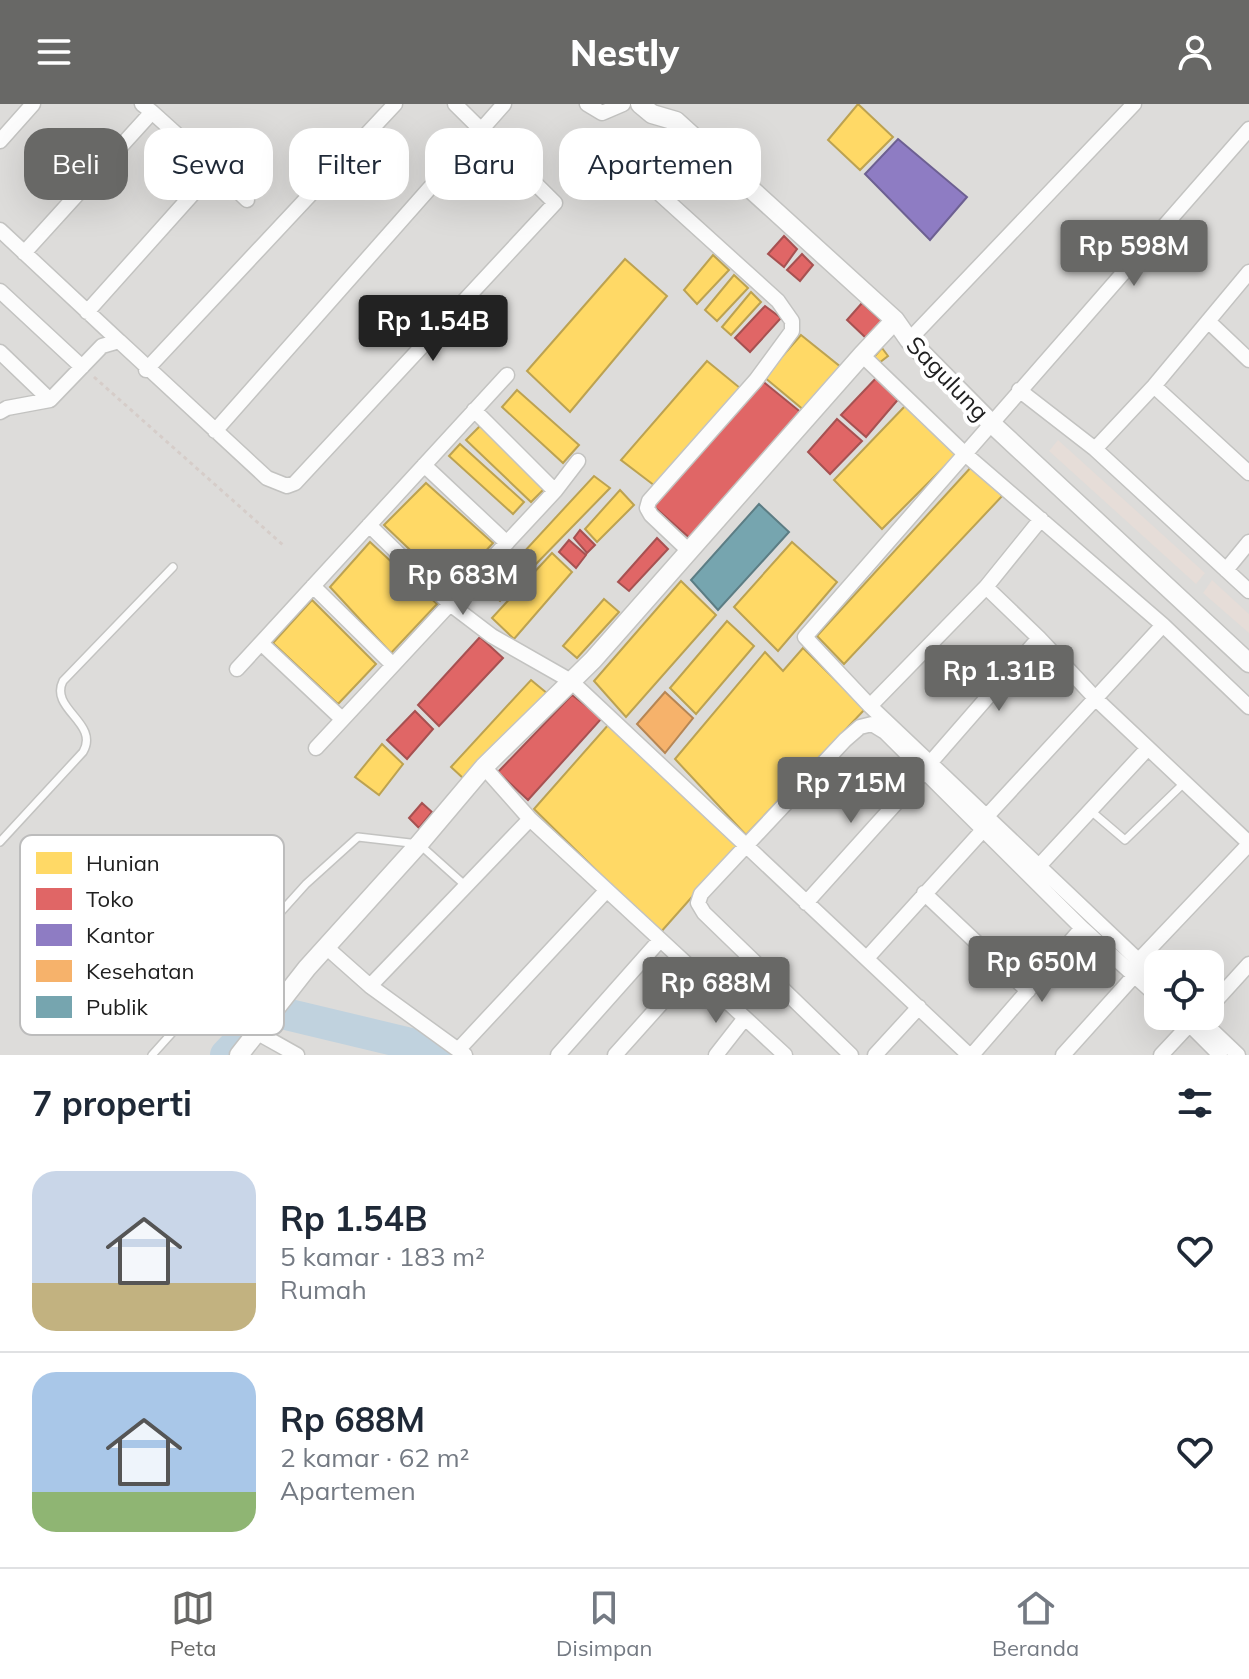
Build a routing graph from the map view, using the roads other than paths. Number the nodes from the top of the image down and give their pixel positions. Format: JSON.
{"nodes":[{"id":1,"x":33,"y":104,"type":"edge"},
{"id":2,"x":395,"y":104,"type":"edge"},
{"id":3,"x":455,"y":104,"type":"edge"},
{"id":4,"x":504,"y":104,"type":"edge"},
{"id":5,"x":587,"y":104,"type":"edge"},
{"id":6,"x":623,"y":104,"type":"edge"},
{"id":7,"x":640,"y":104,"type":"edge"},
{"id":8,"x":1134,"y":104,"type":"edge"},
{"id":9,"x":147,"y":108,"type":"edge"},
{"id":10,"x":678,"y":118,"type":"edge"},
{"id":11,"x":169,"y":128,"type":"edge"},
{"id":12,"x":477,"y":128,"type":"edge"},
{"id":13,"x":484,"y":128,"type":"edge"},
{"id":14,"x":1249,"y":129,"type":"edge"},
{"id":15,"x":0,"y":141,"type":"edge"},
{"id":16,"x":543,"y":191,"type":"edge"},
{"id":17,"x":425,"y":195,"type":"edge"},
{"id":18,"x":187,"y":200,"type":"edge"},
{"id":19,"x":0,"y":230,"type":"edge"},
{"id":20,"x":24,"y":253,"type":"junction"},
{"id":21,"x":1249,"y":272,"type":"edge"},
{"id":22,"x":0,"y":291,"type":"edge"},
{"id":23,"x":87,"y":312,"type":"junction"},
{"id":24,"x":895,"y":320,"type":"junction"},
{"id":25,"x":1208,"y":321,"type":"junction"},
{"id":26,"x":909,"y":340,"type":"junction"},
{"id":27,"x":119,"y":341,"type":"junction"},
{"id":28,"x":0,"y":352,"type":"edge"},
{"id":29,"x":862,"y":355,"type":"junction"},
{"id":30,"x":1249,"y":360,"type":"edge"},
{"id":31,"x":82,"y":367,"type":"junction"},
{"id":32,"x":146,"y":370,"type":"junction"},
{"id":33,"x":507,"y":375,"type":"dead end"},
{"id":34,"x":1154,"y":386,"type":"junction"},
{"id":35,"x":1019,"y":390,"type":"junction"},
{"id":36,"x":50,"y":400,"type":"junction"},
{"id":37,"x":474,"y":410,"type":"junction"},
{"id":38,"x":0,"y":412,"type":"edge"},
{"id":39,"x":991,"y":423,"type":"junction"},
{"id":40,"x":215,"y":431,"type":"junction"},
{"id":41,"x":1095,"y":449,"type":"junction"},
{"id":42,"x":965,"y":454,"type":"junction"},
{"id":43,"x":578,"y":461,"type":"dead end"},
{"id":44,"x":424,"y":465,"type":"junction"},
{"id":45,"x":1249,"y":473,"type":"edge"},
{"id":46,"x":555,"y":491,"type":"junction"},
{"id":47,"x":1041,"y":519,"type":"junction"},
{"id":48,"x":369,"y":525,"type":"junction"},
{"id":49,"x":1249,"y":542,"type":"edge"},
{"id":50,"x":507,"y":543,"type":"junction"},
{"id":51,"x":689,"y":551,"type":"junction"},
{"id":52,"x":173,"y":567,"type":"dead end"},
{"id":53,"x":1226,"y":570,"type":"junction"},
{"id":54,"x":313,"y":586,"type":"junction"},
{"id":55,"x":986,"y":587,"type":"junction"},
{"id":56,"x":1249,"y":591,"type":"edge"},
{"id":57,"x":450,"y":604,"type":"junction"},
{"id":58,"x":1163,"y":625,"type":"junction"},
{"id":59,"x":1039,"y":638,"type":"junction"},
{"id":60,"x":261,"y":643,"type":"junction"},
{"id":61,"x":1249,"y":663,"type":"edge"},
{"id":62,"x":393,"y":665,"type":"junction"},
{"id":63,"x":237,"y":669,"type":"dead end"},
{"id":64,"x":571,"y":681,"type":"junction"},
{"id":65,"x":1096,"y":699,"type":"junction"},
{"id":66,"x":870,"y":706,"type":"junction"},
{"id":67,"x":1249,"y":707,"type":"edge"},
{"id":68,"x":342,"y":719,"type":"junction"},
{"id":69,"x":316,"y":748,"type":"dead end"},
{"id":70,"x":1148,"y":748,"type":"junction"},
{"id":71,"x":484,"y":767,"type":"junction"},
{"id":72,"x":927,"y":768,"type":"junction"},
{"id":73,"x":1183,"y":784,"type":"junction"},
{"id":74,"x":1090,"y":810,"type":"junction"},
{"id":75,"x":530,"y":819,"type":"junction"},
{"id":76,"x":985,"y":823,"type":"junction"},
{"id":77,"x":0,"y":842,"type":"edge"},
{"id":78,"x":419,"y":844,"type":"junction"},
{"id":79,"x":1249,"y":844,"type":"edge"},
{"id":80,"x":748,"y":845,"type":"junction"},
{"id":81,"x":1039,"y":866,"type":"junction"},
{"id":82,"x":467,"y":887,"type":"junction"},
{"id":83,"x":607,"y":890,"type":"junction"},
{"id":84,"x":924,"y":893,"type":"junction"},
{"id":85,"x":806,"y":903,"type":"junction"},
{"id":86,"x":284,"y":908,"type":"edge"},
{"id":87,"x":1082,"y":928,"type":"junction"},
{"id":88,"x":660,"y":940,"type":"junction"},
{"id":89,"x":326,"y":947,"type":"junction"},
{"id":90,"x":867,"y":958,"type":"junction"},
{"id":91,"x":1138,"y":961,"type":"junction"},
{"id":92,"x":1249,"y":964,"type":"edge"},
{"id":93,"x":1144,"y":966,"type":"edge"},
{"id":94,"x":692,"y":969,"type":"junction"},
{"id":95,"x":1134,"y":976,"type":"junction"},
{"id":96,"x":1144,"y":985,"type":"edge"},
{"id":97,"x":370,"y":986,"type":"junction"},
{"id":98,"x":1224,"y":989,"type":"edge"},
{"id":99,"x":1028,"y":991,"type":"junction"},
{"id":100,"x":284,"y":996,"type":"edge"},
{"id":101,"x":919,"y":1007,"type":"junction"},
{"id":102,"x":745,"y":1018,"type":"junction"},
{"id":103,"x":1184,"y":1030,"type":"edge"},
{"id":104,"x":1205,"y":1030,"type":"edge"},
{"id":105,"x":1212,"y":1030,"type":"edge"},
{"id":106,"x":170,"y":1035,"type":"edge"},
{"id":107,"x":254,"y":1035,"type":"edge"},
{"id":108,"x":273,"y":1035,"type":"edge"},
{"id":109,"x":462,"y":1053,"type":"edge"},
{"id":110,"x":152,"y":1055,"type":"edge"},
{"id":111,"x":239,"y":1055,"type":"edge"},
{"id":112,"x":297,"y":1055,"type":"edge"},
{"id":113,"x":558,"y":1055,"type":"edge"},
{"id":114,"x":615,"y":1055,"type":"edge"},
{"id":115,"x":716,"y":1055,"type":"edge"},
{"id":116,"x":785,"y":1055,"type":"edge"},
{"id":117,"x":851,"y":1055,"type":"edge"},
{"id":118,"x":875,"y":1055,"type":"edge"},
{"id":119,"x":971,"y":1055,"type":"edge"},
{"id":120,"x":1063,"y":1055,"type":"edge"},
{"id":121,"x":1161,"y":1055,"type":"edge"},
{"id":122,"x":1220,"y":1055,"type":"edge"},
{"id":123,"x":1238,"y":1055,"type":"edge"}],
"edges":[{"from":1,"to":15,"type":"street"},
{"from":2,"to":32,"type":"street"},
{"from":3,"to":12,"type":"street"},
{"from":4,"to":13,"type":"street"},
{"from":5,"to":6,"type":"street"},
{"from":7,"to":10,"type":"street","name":"Sagulung"},
{"from":8,"to":26,"type":"street"},
{"from":9,"to":11,"type":"street"},
{"from":9,"to":20,"type":"street"},
{"from":10,"to":24,"type":"street","name":"Sagulung"},
{"from":10,"to":51,"type":"street"},
{"from":14,"to":35,"type":"street"},
{"from":16,"to":40,"type":"street"},
{"from":17,"to":40,"type":"street"},
{"from":18,"to":23,"type":"street"},
{"from":19,"to":20,"type":"street"},
{"from":20,"to":23,"type":"street"},
{"from":21,"to":25,"type":"street"},
{"from":22,"to":31,"type":"street"},
{"from":23,"to":27,"type":"street"},
{"from":24,"to":26,"type":"street","name":"Sagulung"},
{"from":24,"to":29,"type":"street"},
{"from":25,"to":30,"type":"street"},
{"from":25,"to":34,"type":"street"},
{"from":26,"to":39,"type":"street","name":"Sagulung"},
{"from":27,"to":31,"type":"street"},
{"from":27,"to":32,"type":"street"},
{"from":28,"to":36,"type":"street"},
{"from":29,"to":42,"type":"street"},
{"from":29,"to":51,"type":"street"},
{"from":31,"to":36,"type":"street"},
{"from":32,"to":40,"type":"street"},
{"from":33,"to":37,"type":"street"},
{"from":34,"to":41,"type":"street"},
{"from":34,"to":45,"type":"street"},
{"from":35,"to":39,"type":"street"},
{"from":35,"to":41,"type":"street"},
{"from":36,"to":38,"type":"street"},
{"from":37,"to":44,"type":"street"},
{"from":37,"to":46,"type":"street"},
{"from":39,"to":42,"type":"street"},
{"from":39,"to":61,"type":"street","name":"Sagulung"},
{"from":41,"to":53,"type":"street"},
{"from":42,"to":47,"type":"street"},
{"from":42,"to":66,"type":"street"},
{"from":43,"to":46,"type":"street"},
{"from":44,"to":48,"type":"street"},
{"from":44,"to":50,"type":"street"},
{"from":46,"to":50,"type":"street"},
{"from":47,"to":55,"type":"street"},
{"from":47,"to":58,"type":"street"},
{"from":48,"to":54,"type":"street"},
{"from":48,"to":57,"type":"street"},
{"from":49,"to":53,"type":"street"},
{"from":50,"to":57,"type":"street"},
{"from":51,"to":64,"type":"street"},
{"from":52,"to":77,"type":"lane"},
{"from":53,"to":56,"type":"street"},
{"from":54,"to":60,"type":"street"},
{"from":54,"to":62,"type":"street"},
{"from":55,"to":59,"type":"street"},
{"from":55,"to":66,"type":"street"},
{"from":57,"to":62,"type":"street"},
{"from":57,"to":64,"type":"street"},
{"from":58,"to":65,"type":"street"},
{"from":58,"to":67,"type":"street"},
{"from":59,"to":65,"type":"street"},
{"from":59,"to":72,"type":"street"},
{"from":60,"to":63,"type":"street"},
{"from":60,"to":68,"type":"street"},
{"from":62,"to":68,"type":"street"},
{"from":64,"to":71,"type":"street"},
{"from":64,"to":80,"type":"street"},
{"from":65,"to":70,"type":"street"},
{"from":65,"to":76,"type":"street"},
{"from":66,"to":72,"type":"street"},
{"from":68,"to":69,"type":"street"},
{"from":70,"to":73,"type":"street"},
{"from":70,"to":74,"type":"street"},
{"from":71,"to":75,"type":"street"},
{"from":71,"to":78,"type":"street"},
{"from":72,"to":76,"type":"street"},
{"from":72,"to":80,"type":"street"},
{"from":72,"to":85,"type":"street"},
{"from":73,"to":74,"type":"lane"},
{"from":73,"to":79,"type":"street"},
{"from":74,"to":81,"type":"street"},
{"from":75,"to":82,"type":"street"},
{"from":75,"to":83,"type":"street"},
{"from":76,"to":81,"type":"street"},
{"from":76,"to":84,"type":"street"},
{"from":76,"to":87,"type":"street"},
{"from":78,"to":82,"type":"lane"},
{"from":78,"to":86,"type":"lane"},
{"from":78,"to":89,"type":"street"},
{"from":79,"to":91,"type":"street"},
{"from":80,"to":85,"type":"street"},
{"from":80,"to":117,"type":"street"},
{"from":81,"to":91,"type":"street"},
{"from":82,"to":97,"type":"street"},
{"from":83,"to":88,"type":"street"},
{"from":83,"to":109,"type":"street"},
{"from":84,"to":90,"type":"street"},
{"from":84,"to":99,"type":"street"},
{"from":85,"to":90,"type":"street"},
{"from":87,"to":95,"type":"street"},
{"from":87,"to":99,"type":"street"},
{"from":88,"to":94,"type":"street"},
{"from":88,"to":113,"type":"street"},
{"from":89,"to":97,"type":"street"},
{"from":89,"to":100,"type":"street"},
{"from":90,"to":101,"type":"street"},
{"from":91,"to":93,"type":"street"},
{"from":92,"to":98,"type":"street"},
{"from":94,"to":102,"type":"street"},
{"from":94,"to":114,"type":"street"},
{"from":95,"to":96,"type":"street"},
{"from":95,"to":120,"type":"street"},
{"from":97,"to":109,"type":"street"},
{"from":99,"to":119,"type":"street"},
{"from":101,"to":118,"type":"street"},
{"from":101,"to":119,"type":"street"},
{"from":102,"to":115,"type":"street"},
{"from":102,"to":116,"type":"street"},
{"from":103,"to":121,"type":"street"},
{"from":104,"to":122,"type":"street"},
{"from":105,"to":123,"type":"street"},
{"from":106,"to":110,"type":"lane"},
{"from":107,"to":111,"type":"street"},
{"from":108,"to":112,"type":"street"}]}
